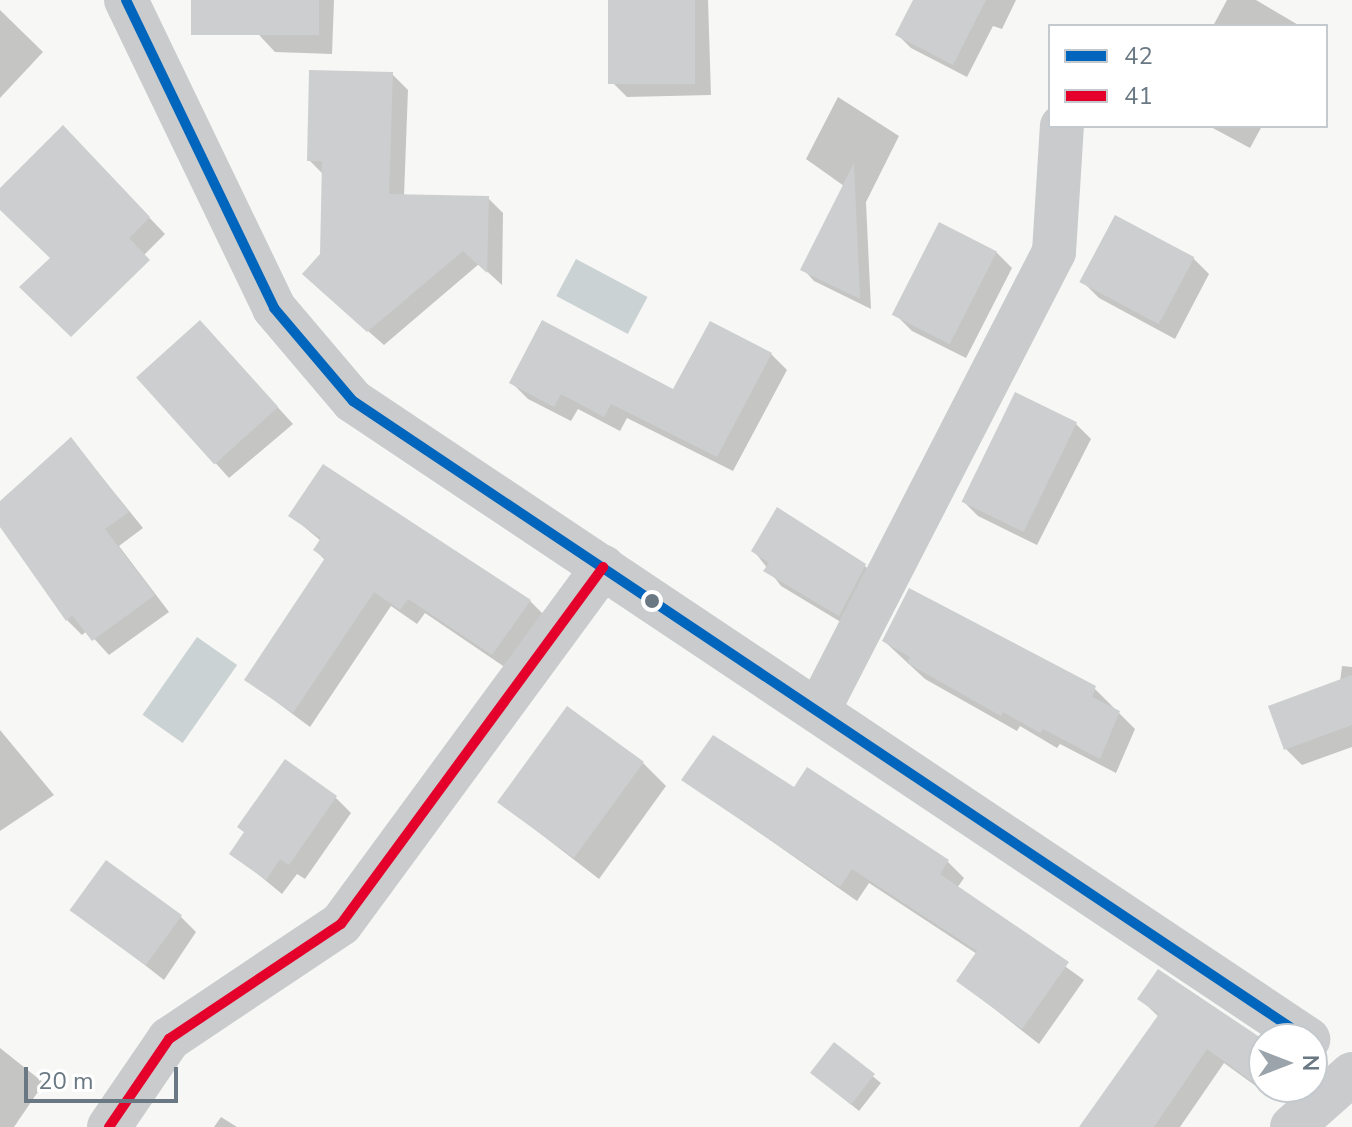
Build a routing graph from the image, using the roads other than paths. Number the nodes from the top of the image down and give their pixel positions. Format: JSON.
{"nodes":[{"id":1,"x":126,"y":0,"type":"edge"},
{"id":2,"x":1062,"y":128,"type":"edge"},
{"id":3,"x":603,"y":567,"type":"junction"},
{"id":4,"x":819,"y":709,"type":"junction"},
{"id":5,"x":1285,"y":1023,"type":"edge"},
{"id":6,"x":1328,"y":1053,"type":"edge"},
{"id":7,"x":1352,"y":1071,"type":"edge"},
{"id":8,"x":109,"y":1127,"type":"edge"},
{"id":9,"x":1292,"y":1127,"type":"edge"}],
"edges":[{"from":1,"to":3,"type":"street"},
{"from":2,"to":4,"type":"street"},
{"from":3,"to":4,"type":"street"},
{"from":3,"to":8,"type":"street"},
{"from":4,"to":5,"type":"street"},
{"from":6,"to":7,"type":"street"},
{"from":7,"to":9,"type":"street"}]}
